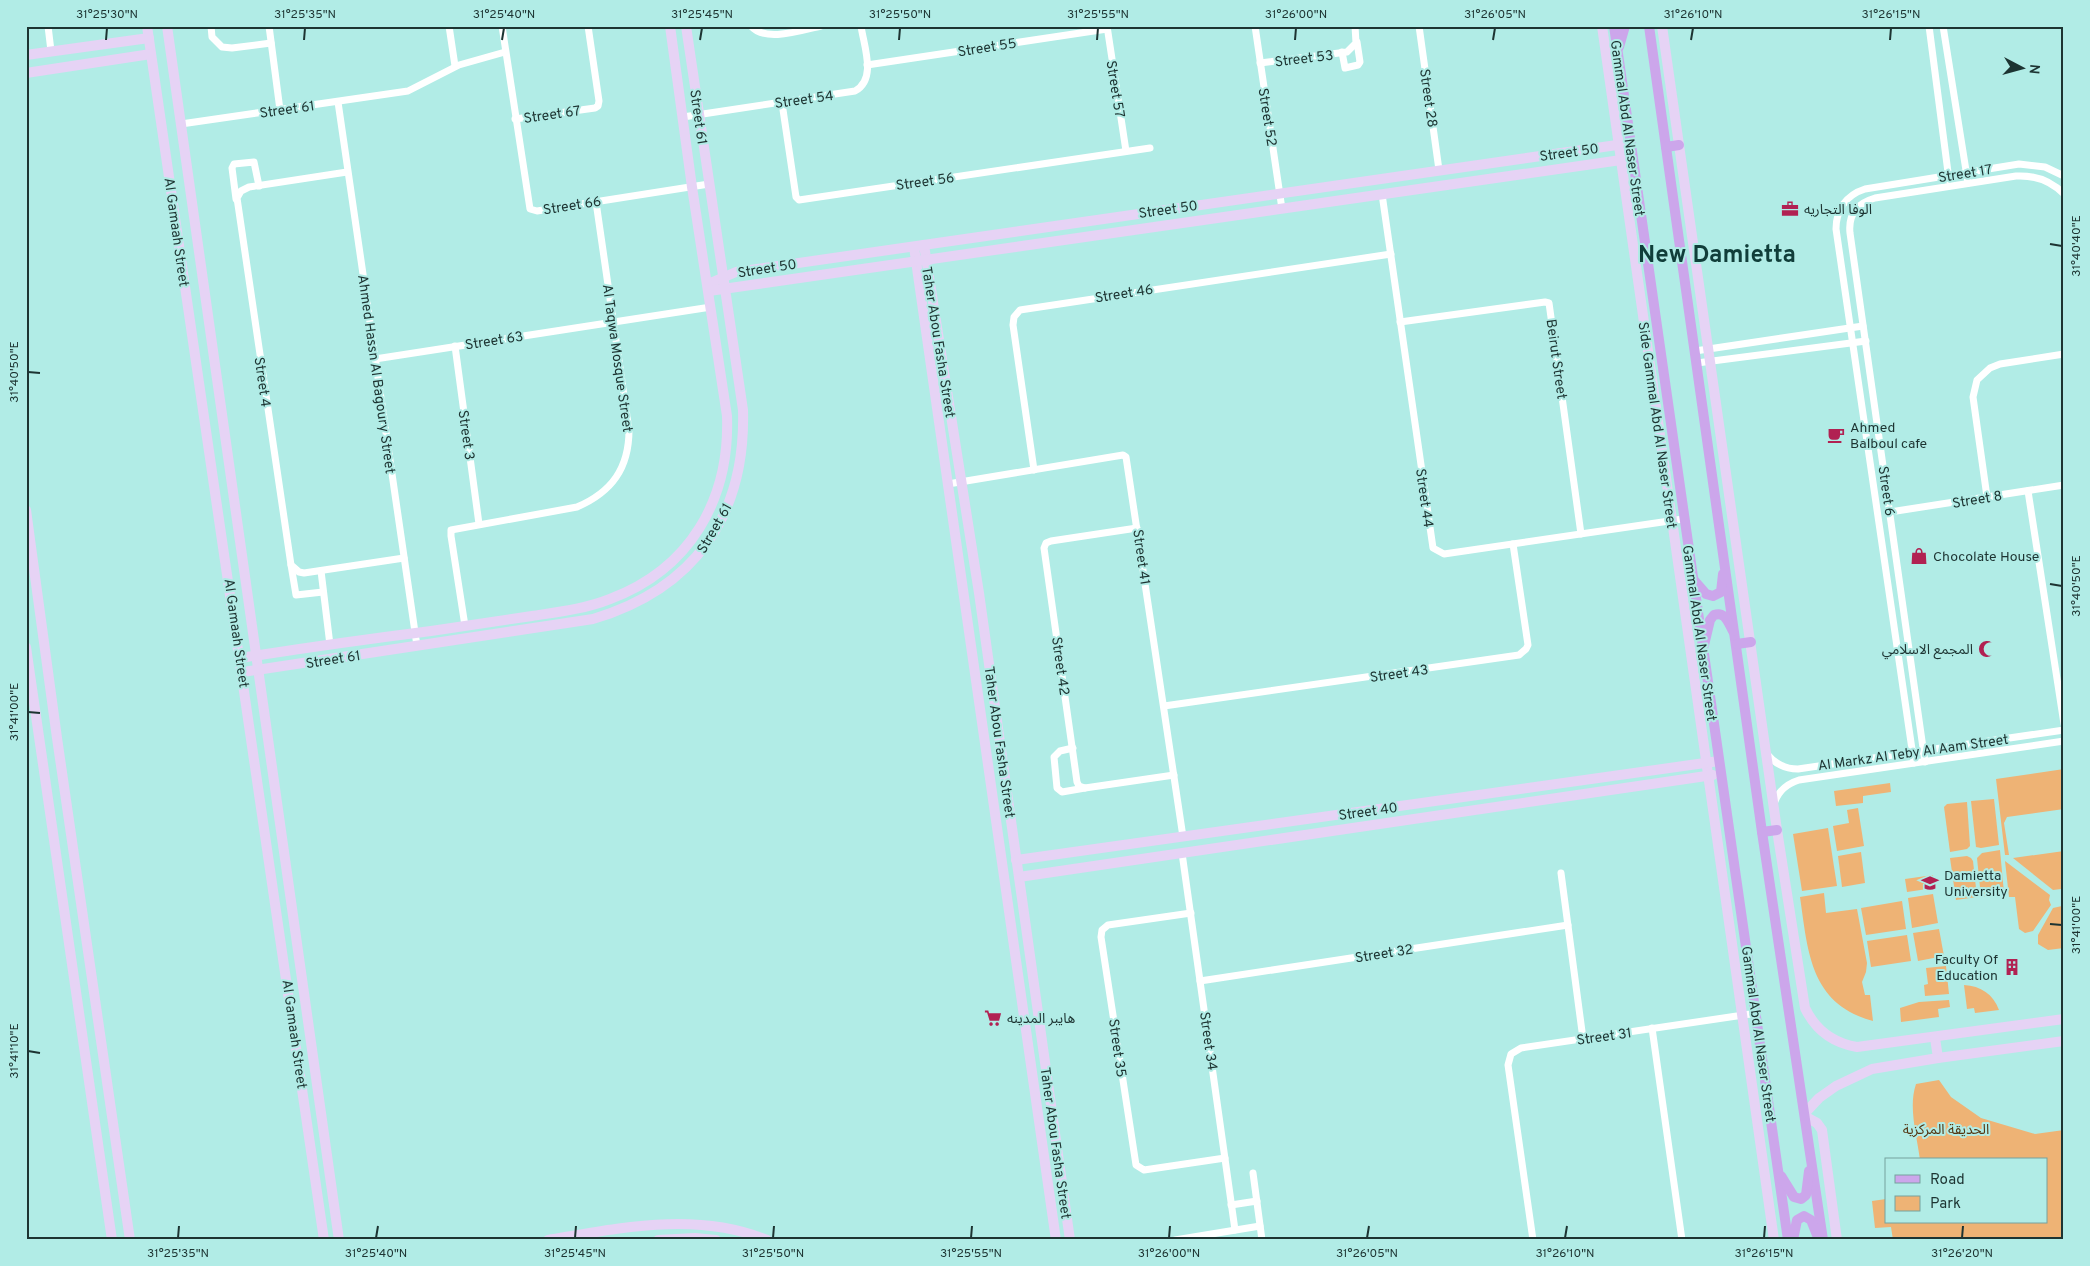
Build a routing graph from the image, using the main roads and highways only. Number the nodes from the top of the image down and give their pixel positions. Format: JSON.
{"nodes":[{"id":1,"x":1614,"y":26,"type":"edge"},
{"id":2,"x":1625,"y":26,"type":"edge"},
{"id":3,"x":1642,"y":26,"type":"edge"},
{"id":4,"x":1649,"y":26,"type":"edge"},
{"id":5,"x":1652,"y":48,"type":"junction"},
{"id":6,"x":1618,"y":52,"type":"junction"},
{"id":7,"x":1679,"y":144,"type":"road end"},
{"id":8,"x":1666,"y":147,"type":"junction"},
{"id":9,"x":1725,"y":558,"type":"junction"},
{"id":10,"x":1692,"y":577,"type":"junction"},
{"id":11,"x":1737,"y":640,"type":"junction"},
{"id":12,"x":1751,"y":642,"type":"road end"},
{"id":13,"x":1703,"y":649,"type":"junction"},
{"id":14,"x":1777,"y":830,"type":"road end"},
{"id":15,"x":1762,"y":832,"type":"junction"},
{"id":16,"x":1811,"y":1155,"type":"junction"},
{"id":17,"x":1779,"y":1173,"type":"junction"},
{"id":18,"x":1788,"y":1240,"type":"edge"},
{"id":19,"x":1793,"y":1240,"type":"edge"},
{"id":20,"x":1819,"y":1240,"type":"edge"},
{"id":21,"x":1823,"y":1240,"type":"edge"}],
"edges":[{"from":1,"to":6,"type":"main road","name":"Gammal Abd Al Naser Street"},
{"from":2,"to":6,"type":"main road"},
{"from":3,"to":5,"type":"main road"},
{"from":4,"to":5,"type":"main road"},
{"from":5,"to":8,"type":"main road"},
{"from":6,"to":10,"type":"main road","name":"Gammal Abd Al Naser Street"},
{"from":7,"to":8,"type":"main road"},
{"from":8,"to":9,"type":"main road"},
{"from":9,"to":10,"type":"main road"},
{"from":9,"to":11,"type":"main road"},
{"from":10,"to":13,"type":"main road","name":"Gammal Abd Al Naser Street"},
{"from":11,"to":12,"type":"main road"},
{"from":11,"to":13,"type":"main road"},
{"from":11,"to":15,"type":"main road"},
{"from":13,"to":17,"type":"main road","name":"Gammal Abd Al Naser Street"},
{"from":14,"to":15,"type":"main road"},
{"from":15,"to":16,"type":"main road"},
{"from":16,"to":17,"type":"main road"},
{"from":16,"to":21,"type":"main road"},
{"from":17,"to":18,"type":"main road","name":"Gammal Abd Al Naser Street"},
{"from":19,"to":20,"type":"main road"}]}
